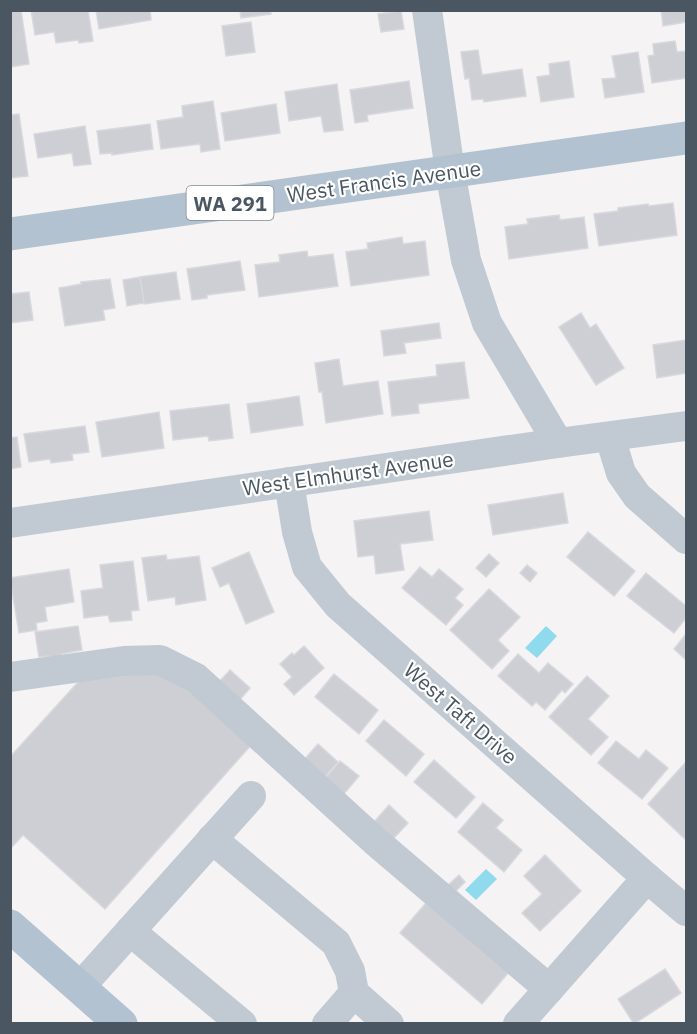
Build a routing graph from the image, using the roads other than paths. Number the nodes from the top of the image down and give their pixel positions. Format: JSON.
{"nodes":[{"id":1,"x":427,"y":10,"type":"edge"},
{"id":2,"x":687,"y":138,"type":"edge"},
{"id":3,"x":450,"y":171,"type":"junction"},
{"id":4,"x":10,"y":234,"type":"edge"},
{"id":5,"x":687,"y":426,"type":"edge"},
{"id":6,"x":610,"y":437,"type":"junction"},
{"id":7,"x":558,"y":443,"type":"junction"},
{"id":8,"x":290,"y":482,"type":"junction"},
{"id":9,"x":10,"y":523,"type":"edge"},
{"id":10,"x":687,"y":539,"type":"edge"},
{"id":11,"x":10,"y":677,"type":"edge"},
{"id":12,"x":251,"y":796,"type":"dead end"},
{"id":13,"x":212,"y":839,"type":"junction"},
{"id":14,"x":647,"y":878,"type":"junction"},
{"id":15,"x":687,"y":911,"type":"edge"},
{"id":16,"x":10,"y":927,"type":"edge"},
{"id":17,"x":130,"y":931,"type":"junction"},
{"id":18,"x":80,"y":987,"type":"junction"},
{"id":19,"x":549,"y":989,"type":"junction"},
{"id":20,"x":354,"y":993,"type":"junction"},
{"id":21,"x":121,"y":1023,"type":"edge"},
{"id":22,"x":242,"y":1023,"type":"edge"},
{"id":23,"x":327,"y":1023,"type":"edge"},
{"id":24,"x":389,"y":1023,"type":"edge"},
{"id":25,"x":518,"y":1023,"type":"edge"}],
"edges":[{"from":1,"to":3,"type":"street"},
{"from":2,"to":3,"type":"main road","name":"West Francis Avenue","number":"WA 291"},
{"from":3,"to":4,"type":"main road","name":"West Francis Avenue","number":"WA 291"},
{"from":3,"to":7,"type":"street"},
{"from":5,"to":6,"type":"street","name":"West Elmhurst Avenue"},
{"from":6,"to":7,"type":"street","name":"West Elmhurst Avenue"},
{"from":6,"to":10,"type":"street"},
{"from":7,"to":8,"type":"street","name":"West Elmhurst Avenue"},
{"from":8,"to":9,"type":"street","name":"West Elmhurst Avenue"},
{"from":8,"to":14,"type":"street","name":"West Taft Drive"},
{"from":11,"to":19,"type":"street"},
{"from":12,"to":13,"type":"street"},
{"from":13,"to":17,"type":"street"},
{"from":13,"to":20,"type":"street"},
{"from":14,"to":15,"type":"street","name":"West Taft Drive"},
{"from":14,"to":19,"type":"street"},
{"from":16,"to":18,"type":"main road"},
{"from":17,"to":18,"type":"street"},
{"from":17,"to":22,"type":"street"},
{"from":18,"to":21,"type":"main road"},
{"from":19,"to":25,"type":"street"},
{"from":20,"to":23,"type":"street"},
{"from":20,"to":24,"type":"street"}]}
